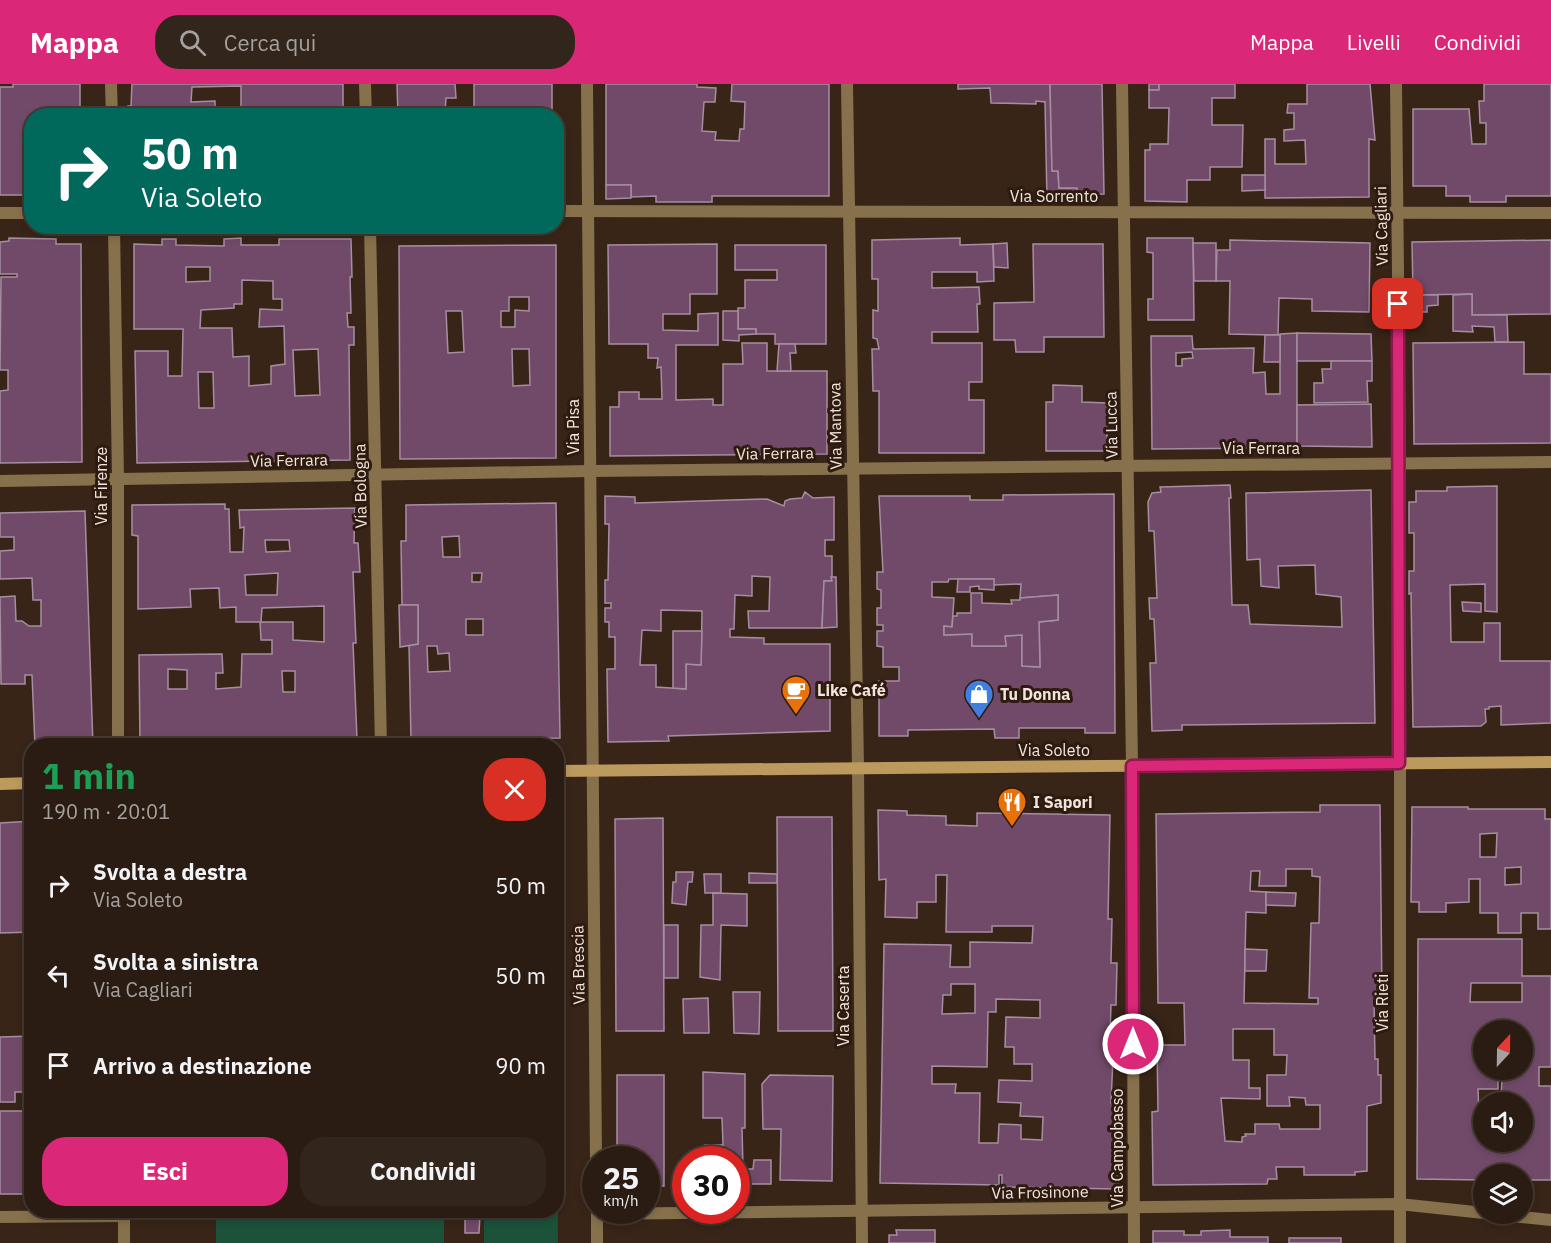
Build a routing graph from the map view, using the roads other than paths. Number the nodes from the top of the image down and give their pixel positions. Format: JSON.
{"nodes":[{"id":1,"x":111,"y":84,"type":"edge"},
{"id":2,"x":365,"y":84,"type":"edge"},
{"id":3,"x":586,"y":84,"type":"edge"},
{"id":4,"x":848,"y":84,"type":"edge"},
{"id":5,"x":1122,"y":84,"type":"edge"},
{"id":6,"x":1396,"y":84,"type":"edge"},
{"id":7,"x":112,"y":108,"type":"edge"},
{"id":8,"x":366,"y":108,"type":"edge"},
{"id":9,"x":564,"y":211,"type":"edge"},
{"id":10,"x":588,"y":211,"type":"junction"},
{"id":11,"x":849,"y":212,"type":"junction"},
{"id":12,"x":1125,"y":212,"type":"junction"},
{"id":13,"x":0,"y":213,"type":"edge"},
{"id":14,"x":24,"y":213,"type":"edge"},
{"id":15,"x":1397,"y":213,"type":"junction"},
{"id":16,"x":1551,"y":213,"type":"edge"},
{"id":17,"x":114,"y":234,"type":"edge"},
{"id":18,"x":370,"y":234,"type":"edge"},
{"id":19,"x":1551,"y":462,"type":"edge"},
{"id":20,"x":1400,"y":463,"type":"junction"},
{"id":21,"x":1128,"y":466,"type":"junction"},
{"id":22,"x":852,"y":469,"type":"junction"},
{"id":23,"x":590,"y":471,"type":"junction"},
{"id":24,"x":376,"y":475,"type":"junction"},
{"id":25,"x":118,"y":479,"type":"junction"},
{"id":26,"x":0,"y":481,"type":"edge"},
{"id":27,"x":118,"y":738,"type":"edge"},
{"id":28,"x":381,"y":738,"type":"edge"},
{"id":29,"x":1551,"y":762,"type":"edge"},
{"id":30,"x":1399,"y":763,"type":"junction"},
{"id":31,"x":1132,"y":766,"type":"junction"},
{"id":32,"x":858,"y":768,"type":"junction"},
{"id":33,"x":592,"y":770,"type":"junction"},
{"id":34,"x":564,"y":771,"type":"edge"},
{"id":35,"x":24,"y":783,"type":"edge"},
{"id":36,"x":0,"y":784,"type":"edge"},
{"id":37,"x":596,"y":1146,"type":"edge"},
{"id":38,"x":1399,"y":1204,"type":"junction"},
{"id":39,"x":1134,"y":1207,"type":"junction"},
{"id":40,"x":861,"y":1211,"type":"junction"},
{"id":41,"x":660,"y":1212,"type":"edge"},
{"id":42,"x":1473,"y":1212,"type":"edge"},
{"id":43,"x":24,"y":1216,"type":"edge"},
{"id":44,"x":0,"y":1217,"type":"edge"},
{"id":45,"x":124,"y":1218,"type":"edge"},
{"id":46,"x":1533,"y":1218,"type":"edge"},
{"id":47,"x":1551,"y":1220,"type":"edge"},
{"id":48,"x":597,"y":1224,"type":"edge"},
{"id":49,"x":124,"y":1243,"type":"edge"},
{"id":50,"x":597,"y":1243,"type":"edge"},
{"id":51,"x":861,"y":1243,"type":"edge"},
{"id":52,"x":1134,"y":1243,"type":"edge"},
{"id":53,"x":1400,"y":1243,"type":"edge"}],
"edges":[{"from":1,"to":7,"type":"street"},
{"from":2,"to":8,"type":"street"},
{"from":3,"to":10,"type":"street","name":"Via Pisa"},
{"from":4,"to":11,"type":"street","name":"Via Mantova"},
{"from":5,"to":12,"type":"street","name":"Via Lucca"},
{"from":6,"to":15,"type":"street","name":"Via Cagliari"},
{"from":9,"to":10,"type":"street","name":"Via Sorrento"},
{"from":10,"to":11,"type":"street","name":"Via Sorrento"},
{"from":10,"to":23,"type":"street","name":"Via Pisa"},
{"from":11,"to":12,"type":"street","name":"Via Sorrento"},
{"from":11,"to":22,"type":"street","name":"Via Mantova"},
{"from":12,"to":15,"type":"street","name":"Via Sorrento"},
{"from":12,"to":21,"type":"street","name":"Via Lucca"},
{"from":13,"to":14,"type":"street"},
{"from":15,"to":16,"type":"street","name":"Via Sorrento"},
{"from":15,"to":20,"type":"street","name":"Via Cagliari"},
{"from":17,"to":25,"type":"street","name":"Via Firenze"},
{"from":18,"to":24,"type":"street","name":"Via Bologna"},
{"from":19,"to":20,"type":"street","name":"Via Ferrara"},
{"from":20,"to":21,"type":"street","name":"Via Ferrara"},
{"from":20,"to":30,"type":"street","name":"Via Cagliari"},
{"from":21,"to":22,"type":"street","name":"Via Ferrara"},
{"from":21,"to":31,"type":"street","name":"Via Lucca"},
{"from":22,"to":23,"type":"street","name":"Via Ferrara"},
{"from":22,"to":32,"type":"street","name":"Via Mantova"},
{"from":23,"to":24,"type":"street","name":"Via Ferrara"},
{"from":23,"to":33,"type":"street","name":"Via Pisa"},
{"from":24,"to":25,"type":"street","name":"Via Ferrara"},
{"from":24,"to":28,"type":"street","name":"Via Bologna"},
{"from":25,"to":26,"type":"street","name":"Via Ferrara"},
{"from":25,"to":27,"type":"street","name":"Via Firenze"},
{"from":29,"to":30,"type":"street","name":"Via Soleto"},
{"from":30,"to":31,"type":"street","name":"Via Soleto"},
{"from":30,"to":38,"type":"street","name":"Via Rieti"},
{"from":31,"to":32,"type":"street","name":"Via Soleto"},
{"from":31,"to":39,"type":"street","name":"Via Campobasso"},
{"from":32,"to":33,"type":"street","name":"Via Soleto"},
{"from":32,"to":40,"type":"street","name":"Via Caserta"},
{"from":33,"to":34,"type":"street","name":"Via Soleto"},
{"from":33,"to":37,"type":"street","name":"Via Brescia"},
{"from":35,"to":36,"type":"street"},
{"from":38,"to":39,"type":"street","name":"Via Frosinone"},
{"from":38,"to":42,"type":"street","name":"Via Frosinone"},
{"from":38,"to":53,"type":"street","name":"Via Rieti"},
{"from":39,"to":40,"type":"street","name":"Via Frosinone"},
{"from":39,"to":52,"type":"street","name":"Via Campobasso"},
{"from":40,"to":41,"type":"street","name":"Via Frosinone"},
{"from":40,"to":51,"type":"street","name":"Via Caserta"},
{"from":43,"to":44,"type":"street"},
{"from":45,"to":49,"type":"street"},
{"from":46,"to":47,"type":"street"},
{"from":48,"to":50,"type":"street"}]}
